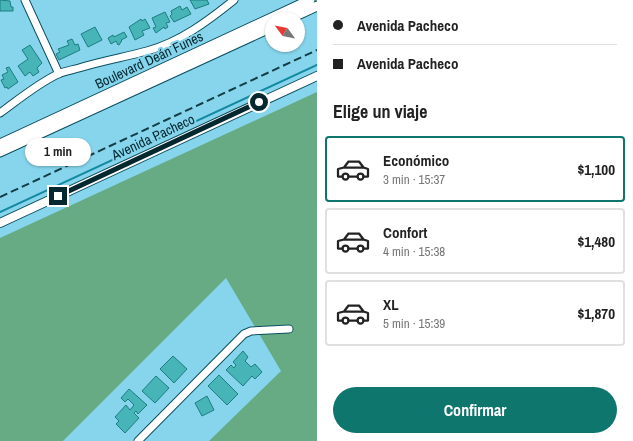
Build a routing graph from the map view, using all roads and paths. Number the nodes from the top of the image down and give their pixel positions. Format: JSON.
{"nodes":[{"id":1,"x":25,"y":0,"type":"edge"},
{"id":2,"x":234,"y":0,"type":"edge"},
{"id":3,"x":310,"y":0,"type":"edge"},
{"id":4,"x":317,"y":6,"type":"edge"},
{"id":5,"x":304,"y":12,"type":"edge"},
{"id":6,"x":265,"y":30,"type":"edge"},
{"id":7,"x":59,"y":74,"type":"junction"},
{"id":8,"x":317,"y":76,"type":"edge"},
{"id":9,"x":0,"y":113,"type":"edge"},
{"id":10,"x":0,"y":144,"type":"edge"},
{"id":11,"x":0,"y":152,"type":"edge"},
{"id":12,"x":0,"y":223,"type":"edge"},
{"id":13,"x":289,"y":329,"type":"dead end"},
{"id":14,"x":138,"y":441,"type":"edge"}],
"edges":[{"from":1,"to":7,"type":"street"},
{"from":2,"to":7,"type":"street"},
{"from":3,"to":10,"type":"main road","name":"Boulevard Deán Funes"},
{"from":4,"to":5,"type":"main road"},
{"from":6,"to":11,"type":"main road","name":"Boulevard Deán Funes"},
{"from":7,"to":9,"type":"street"},
{"from":8,"to":12,"type":"street","name":"Avenida Pacheco"},
{"from":13,"to":14,"type":"street"}]}
